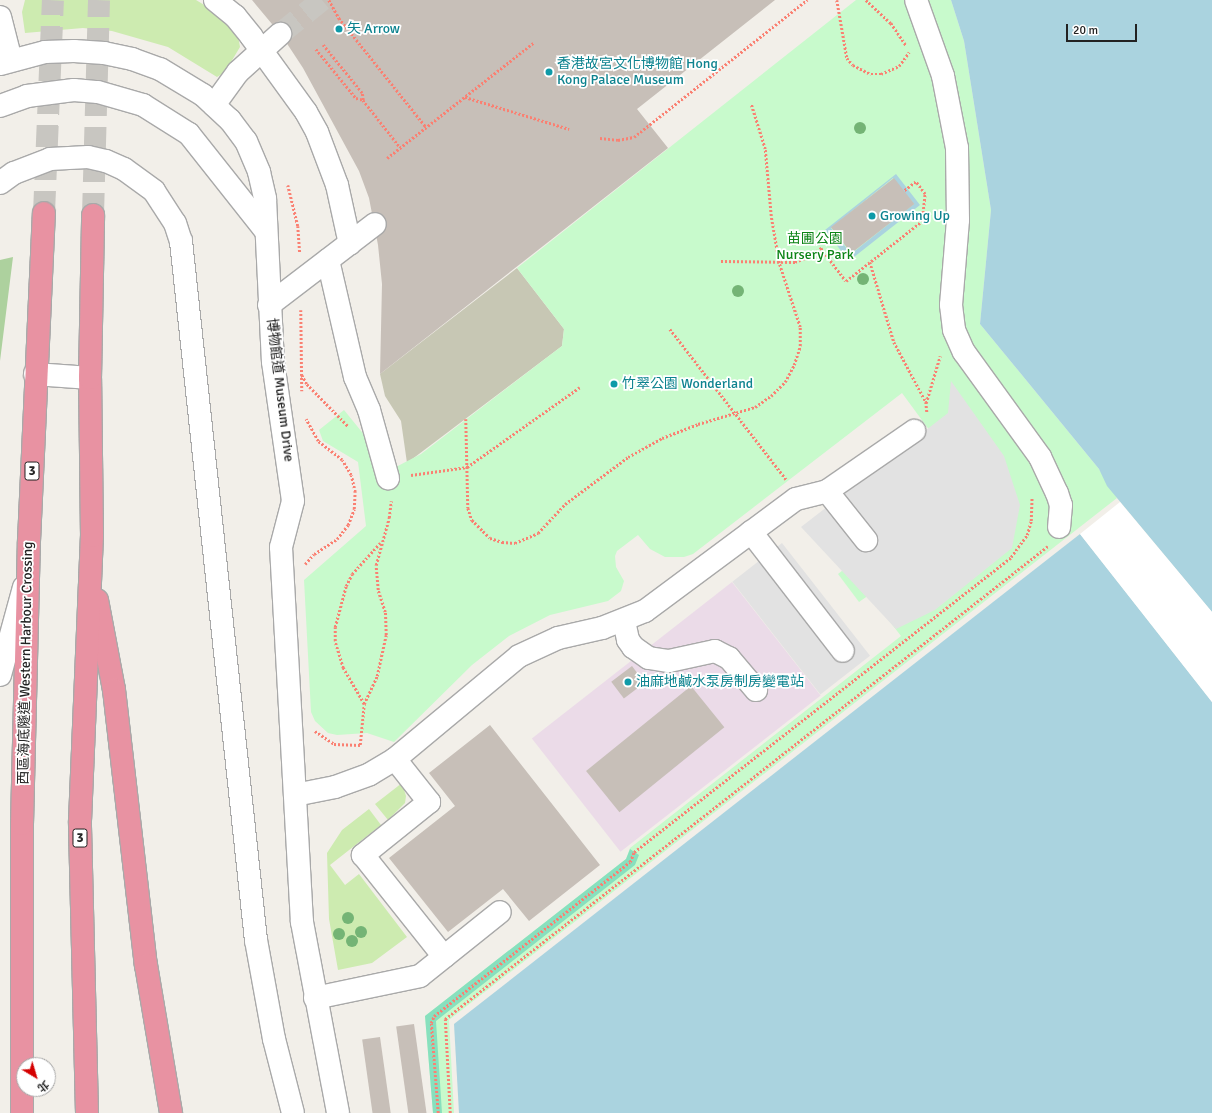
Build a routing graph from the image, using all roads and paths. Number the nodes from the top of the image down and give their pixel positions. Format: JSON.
{"nodes":[{"id":1,"x":2,"y":0,"type":"edge"},
{"id":2,"x":215,"y":0,"type":"edge"},
{"id":3,"x":329,"y":0,"type":"edge"},
{"id":4,"x":807,"y":0,"type":"edge"},
{"id":5,"x":837,"y":0,"type":"edge"},
{"id":6,"x":866,"y":0,"type":"edge"},
{"id":7,"x":916,"y":0,"type":"edge"},
{"id":8,"x":0,"y":15,"type":"edge"},
{"id":9,"x":280,"y":34,"type":"tunnel mouth"},
{"id":10,"x":533,"y":43,"type":"dead end"},
{"id":11,"x":322,"y":45,"type":"dead end"},
{"id":12,"x":316,"y":49,"type":"dead end"},
{"id":13,"x":261,"y":50,"type":"junction"},
{"id":14,"x":6,"y":62,"type":"edge"},
{"id":15,"x":465,"y":97,"type":"junction"},
{"id":16,"x":363,"y":100,"type":"junction"},
{"id":17,"x":751,"y":104,"type":"dead end"},
{"id":18,"x":214,"y":105,"type":"junction"},
{"id":19,"x":0,"y":106,"type":"edge"},
{"id":20,"x":426,"y":127,"type":"junction"},
{"id":21,"x":569,"y":129,"type":"dead end"},
{"id":22,"x":600,"y":138,"type":"dead end"},
{"id":23,"x":400,"y":147,"type":"junction"},
{"id":24,"x":387,"y":158,"type":"dead end"},
{"id":25,"x":0,"y":183,"type":"edge"},
{"id":26,"x":904,"y":191,"type":"dead end"},
{"id":27,"x":44,"y":213,"type":"tunnel mouth"},
{"id":28,"x":93,"y":215,"type":"tunnel mouth"},
{"id":29,"x":374,"y":224,"type":"dead end"},
{"id":30,"x":265,"y":230,"type":"junction"},
{"id":31,"x":350,"y":244,"type":"junction"},
{"id":32,"x":328,"y":260,"type":"junction"},
{"id":33,"x":720,"y":261,"type":"dead end"},
{"id":34,"x":870,"y":262,"type":"junction"},
{"id":35,"x":779,"y":263,"type":"junction"},
{"id":36,"x":269,"y":305,"type":"junction"},
{"id":37,"x":670,"y":329,"type":"dead end"},
{"id":38,"x":942,"y":349,"type":"dead end"},
{"id":39,"x":35,"y":374,"type":"junction"},
{"id":40,"x":302,"y":374,"type":"dead end"},
{"id":41,"x":90,"y":378,"type":"junction"},
{"id":42,"x":580,"y":387,"type":"dead end"},
{"id":43,"x":926,"y":404,"type":"junction"},
{"id":44,"x":735,"y":413,"type":"junction"},
{"id":45,"x":466,"y":419,"type":"dead end"},
{"id":46,"x":914,"y":431,"type":"joint"},
{"id":47,"x":352,"y":432,"type":"dead end"},
{"id":48,"x":467,"y":467,"type":"junction"},
{"id":49,"x":388,"y":478,"type":"junction"},
{"id":50,"x":827,"y":491,"type":"junction"},
{"id":51,"x":800,"y":497,"type":"junction"},
{"id":52,"x":1059,"y":527,"type":"joint"},
{"id":53,"x":752,"y":532,"type":"junction"},
{"id":54,"x":866,"y":540,"type":"dead end"},
{"id":55,"x":382,"y":541,"type":"junction"},
{"id":56,"x":91,"y":563,"type":"junction"},
{"id":57,"x":30,"y":567,"type":"junction"},
{"id":58,"x":624,"y":621,"type":"junction"},
{"id":59,"x":843,"y":651,"type":"dead end"},
{"id":60,"x":0,"y":675,"type":"edge"},
{"id":61,"x":756,"y":690,"type":"dead end"},
{"id":62,"x":364,"y":704,"type":"junction"},
{"id":63,"x":360,"y":733,"type":"dead end"},
{"id":64,"x":395,"y":759,"type":"junction"},
{"id":65,"x":295,"y":795,"type":"junction"},
{"id":66,"x":500,"y":912,"type":"dead end"},
{"id":67,"x":444,"y":957,"type":"junction"},
{"id":68,"x":315,"y":998,"type":"junction"},
{"id":69,"x":22,"y":1113,"type":"edge"},
{"id":70,"x":87,"y":1113,"type":"edge"},
{"id":71,"x":171,"y":1113,"type":"edge"},
{"id":72,"x":293,"y":1113,"type":"edge"},
{"id":73,"x":338,"y":1113,"type":"edge"},
{"id":74,"x":450,"y":1113,"type":"edge"}],
"edges":[{"from":1,"to":8,"type":"street"},
{"from":2,"to":13,"type":"street"},
{"from":3,"to":20,"type":"path"},
{"from":4,"to":22,"type":"path"},
{"from":5,"to":6,"type":"path"},
{"from":7,"to":52,"type":"street"},
{"from":8,"to":14,"type":"street"},
{"from":9,"to":13,"type":"street"},
{"from":10,"to":15,"type":"path"},
{"from":11,"to":16,"type":"path"},
{"from":12,"to":16,"type":"path"},
{"from":13,"to":18,"type":"street"},
{"from":13,"to":31,"type":"street"},
{"from":14,"to":18,"type":"street","name":"博物館道 Museum Drive"},
{"from":15,"to":20,"type":"path"},
{"from":15,"to":21,"type":"path"},
{"from":16,"to":23,"type":"path"},
{"from":17,"to":35,"type":"path"},
{"from":18,"to":30,"type":"street","name":"博物館道 Museum Drive"},
{"from":19,"to":30,"type":"street"},
{"from":20,"to":23,"type":"path"},
{"from":23,"to":24,"type":"path"},
{"from":25,"to":72,"type":"street"},
{"from":26,"to":34,"type":"path"},
{"from":27,"to":39,"type":"highway","name":"西區海底隧道 Western Harbour Crossing","number":"3"},
{"from":28,"to":41,"type":"highway","number":"3"},
{"from":29,"to":31,"type":"street"},
{"from":30,"to":36,"type":"street","name":"博物館道 Museum Drive"},
{"from":31,"to":32,"type":"street"},
{"from":32,"to":36,"type":"street"},
{"from":32,"to":49,"type":"street"},
{"from":33,"to":35,"type":"path"},
{"from":34,"to":35,"type":"path"},
{"from":34,"to":43,"type":"path"},
{"from":35,"to":44,"type":"path"},
{"from":36,"to":65,"type":"street","name":"博物館道 Museum Drive"},
{"from":37,"to":44,"type":"path"},
{"from":38,"to":43,"type":"path"},
{"from":39,"to":41,"type":"street"},
{"from":39,"to":57,"type":"highway","name":"西區海底隧道 Western Harbour Crossing","number":"3"},
{"from":40,"to":47,"type":"path"},
{"from":41,"to":56,"type":"highway","number":"3"},
{"from":42,"to":48,"type":"path"},
{"from":43,"to":46,"type":"path"},
{"from":44,"to":48,"type":"path"},
{"from":44,"to":51,"type":"path"},
{"from":45,"to":48,"type":"path"},
{"from":46,"to":50,"type":"street"},
{"from":48,"to":49,"type":"path"},
{"from":49,"to":55,"type":"path"},
{"from":50,"to":51,"type":"street"},
{"from":50,"to":54,"type":"street"},
{"from":51,"to":53,"type":"street"},
{"from":52,"to":74,"type":"path"},
{"from":53,"to":58,"type":"street"},
{"from":53,"to":59,"type":"street"},
{"from":55,"to":62,"type":"path"},
{"from":55,"to":62,"type":"path"},
{"from":56,"to":70,"type":"highway","number":"3"},
{"from":56,"to":71,"type":"highway"},
{"from":57,"to":60,"type":"street"},
{"from":57,"to":69,"type":"highway","name":"西區海底隧道 Western Harbour Crossing","number":"3"},
{"from":58,"to":61,"type":"street"},
{"from":58,"to":64,"type":"street"},
{"from":62,"to":63,"type":"path"},
{"from":64,"to":65,"type":"street"},
{"from":64,"to":67,"type":"street"},
{"from":65,"to":68,"type":"street"},
{"from":66,"to":67,"type":"street"},
{"from":67,"to":68,"type":"street"},
{"from":68,"to":73,"type":"street"}]}
